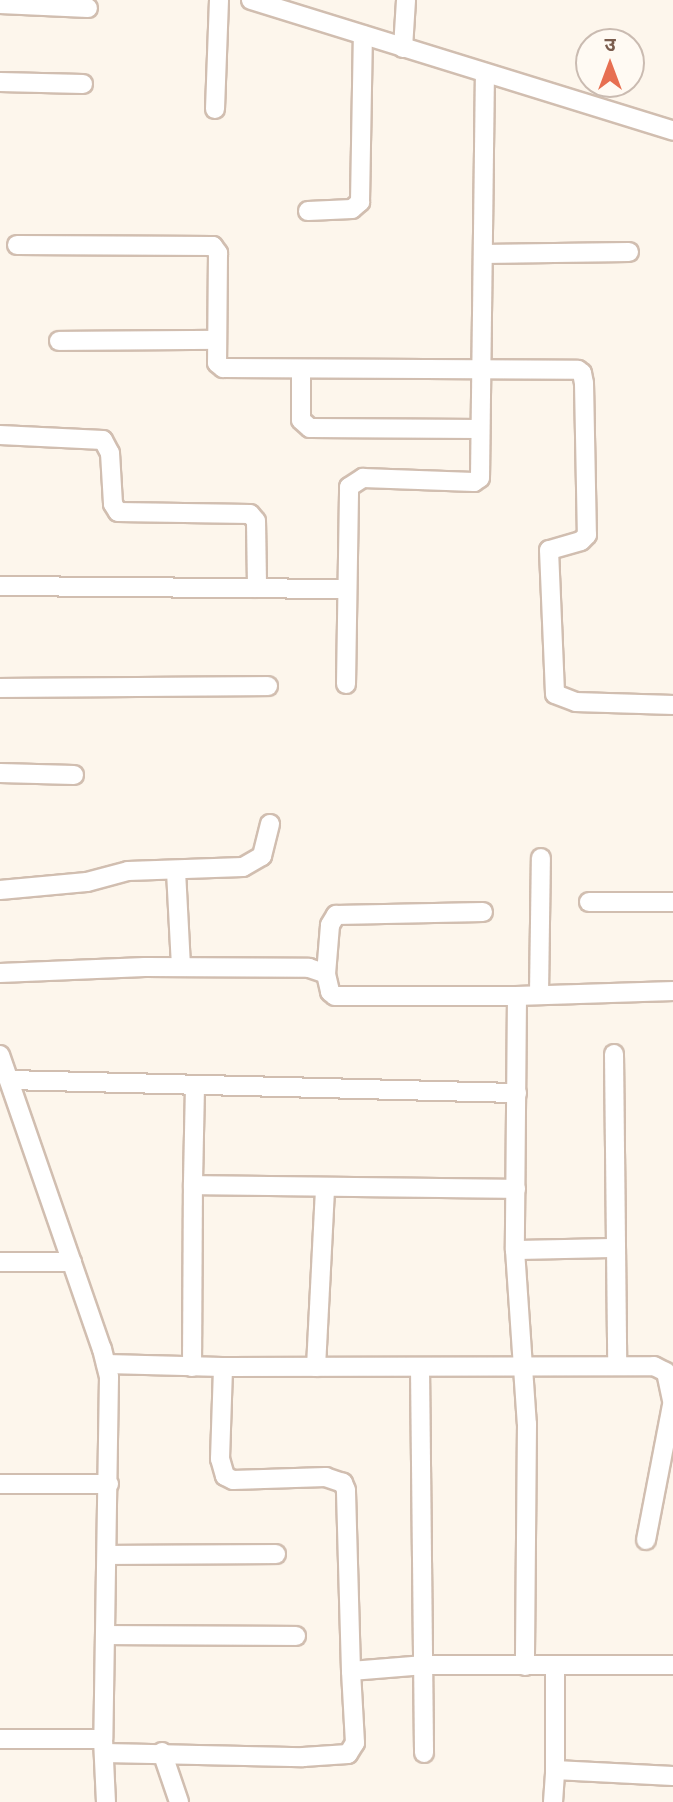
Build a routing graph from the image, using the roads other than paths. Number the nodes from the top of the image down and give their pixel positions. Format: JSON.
{"nodes":[{"id":1,"x":219,"y":0,"type":"edge"},
{"id":2,"x":251,"y":0,"type":"edge"},
{"id":3,"x":406,"y":0,"type":"edge"},
{"id":4,"x":0,"y":4,"type":"edge"},
{"id":5,"x":88,"y":8,"type":"dead end"},
{"id":6,"x":363,"y":35,"type":"junction"},
{"id":7,"x":403,"y":48,"type":"junction"},
{"id":8,"x":485,"y":73,"type":"junction"},
{"id":9,"x":0,"y":82,"type":"edge"},
{"id":10,"x":83,"y":84,"type":"dead end"},
{"id":11,"x":215,"y":109,"type":"dead end"},
{"id":12,"x":673,"y":131,"type":"edge"},
{"id":13,"x":308,"y":211,"type":"dead end"},
{"id":14,"x":17,"y":245,"type":"dead end"},
{"id":15,"x":629,"y":252,"type":"dead end"},
{"id":16,"x":483,"y":254,"type":"junction"},
{"id":17,"x":217,"y":340,"type":"junction"},
{"id":18,"x":59,"y":341,"type":"dead end"},
{"id":19,"x":301,"y":369,"type":"junction"},
{"id":20,"x":481,"y":369,"type":"junction"},
{"id":21,"x":480,"y":429,"type":"junction"},
{"id":22,"x":0,"y":435,"type":"edge"},
{"id":23,"x":0,"y":586,"type":"edge"},
{"id":24,"x":257,"y":588,"type":"junction"},
{"id":25,"x":346,"y":589,"type":"junction"},
{"id":26,"x":346,"y":684,"type":"dead end"},
{"id":27,"x":268,"y":686,"type":"dead end"},
{"id":28,"x":0,"y":688,"type":"edge"},
{"id":29,"x":673,"y":705,"type":"edge"},
{"id":30,"x":0,"y":774,"type":"edge"},
{"id":31,"x":74,"y":775,"type":"dead end"},
{"id":32,"x":270,"y":824,"type":"dead end"},
{"id":33,"x":541,"y":858,"type":"dead end"},
{"id":34,"x":176,"y":871,"type":"junction"},
{"id":35,"x":0,"y":890,"type":"edge"},
{"id":36,"x":589,"y":902,"type":"dead end"},
{"id":37,"x":673,"y":902,"type":"edge"},
{"id":38,"x":483,"y":912,"type":"dead end"},
{"id":39,"x":181,"y":967,"type":"junction"},
{"id":40,"x":0,"y":973,"type":"edge"},
{"id":41,"x":326,"y":974,"type":"junction"},
{"id":42,"x":673,"y":991,"type":"edge"},
{"id":43,"x":539,"y":994,"type":"junction"},
{"id":44,"x":517,"y":996,"type":"junction"},
{"id":45,"x":614,"y":1054,"type":"dead end"},
{"id":46,"x":0,"y":1055,"type":"edge"},
{"id":47,"x":9,"y":1080,"type":"junction"},
{"id":48,"x":195,"y":1086,"type":"junction"},
{"id":49,"x":517,"y":1093,"type":"junction"},
{"id":50,"x":193,"y":1185,"type":"junction"},
{"id":51,"x":325,"y":1187,"type":"junction"},
{"id":52,"x":516,"y":1189,"type":"junction"},
{"id":53,"x":614,"y":1248,"type":"junction"},
{"id":54,"x":515,"y":1250,"type":"junction"},
{"id":55,"x":0,"y":1262,"type":"edge"},
{"id":56,"x":72,"y":1262,"type":"junction"},
{"id":57,"x":106,"y":1364,"type":"junction"},
{"id":58,"x":617,"y":1366,"type":"junction"},
{"id":59,"x":192,"y":1367,"type":"junction"},
{"id":60,"x":223,"y":1367,"type":"junction"},
{"id":61,"x":316,"y":1367,"type":"junction"},
{"id":62,"x":420,"y":1368,"type":"junction"},
{"id":63,"x":522,"y":1368,"type":"junction"},
{"id":64,"x":673,"y":1405,"type":"edge"},
{"id":65,"x":0,"y":1484,"type":"edge"},
{"id":66,"x":109,"y":1484,"type":"junction"},
{"id":67,"x":646,"y":1540,"type":"dead end"},
{"id":68,"x":276,"y":1554,"type":"dead end"},
{"id":69,"x":108,"y":1555,"type":"junction"},
{"id":70,"x":107,"y":1635,"type":"junction"},
{"id":71,"x":296,"y":1636,"type":"dead end"},
{"id":72,"x":425,"y":1665,"type":"junction"},
{"id":73,"x":555,"y":1665,"type":"junction"},
{"id":74,"x":673,"y":1665,"type":"edge"},
{"id":75,"x":525,"y":1666,"type":"junction"},
{"id":76,"x":351,"y":1671,"type":"junction"},
{"id":77,"x":0,"y":1739,"type":"edge"},
{"id":78,"x":104,"y":1746,"type":"junction"},
{"id":79,"x":162,"y":1752,"type":"junction"},
{"id":80,"x":424,"y":1753,"type":"dead end"},
{"id":81,"x":555,"y":1770,"type":"junction"},
{"id":82,"x":673,"y":1776,"type":"edge"},
{"id":83,"x":106,"y":1802,"type":"edge"},
{"id":84,"x":179,"y":1802,"type":"edge"},
{"id":85,"x":554,"y":1802,"type":"edge"}],
"edges":[{"from":1,"to":11,"type":"street"},
{"from":2,"to":6,"type":"street"},
{"from":3,"to":7,"type":"street"},
{"from":4,"to":5,"type":"street"},
{"from":6,"to":7,"type":"street"},
{"from":6,"to":13,"type":"street"},
{"from":7,"to":8,"type":"street"},
{"from":8,"to":12,"type":"street"},
{"from":8,"to":16,"type":"street"},
{"from":9,"to":10,"type":"street"},
{"from":14,"to":17,"type":"street"},
{"from":15,"to":16,"type":"street"},
{"from":16,"to":20,"type":"street"},
{"from":17,"to":18,"type":"street"},
{"from":17,"to":19,"type":"street"},
{"from":19,"to":20,"type":"street"},
{"from":19,"to":21,"type":"street"},
{"from":20,"to":21,"type":"street"},
{"from":20,"to":29,"type":"street"},
{"from":21,"to":25,"type":"street"},
{"from":22,"to":24,"type":"street"},
{"from":23,"to":24,"type":"street"},
{"from":24,"to":25,"type":"street"},
{"from":25,"to":26,"type":"street"},
{"from":27,"to":28,"type":"street"},
{"from":30,"to":31,"type":"street"},
{"from":32,"to":34,"type":"street"},
{"from":33,"to":43,"type":"street"},
{"from":34,"to":35,"type":"street"},
{"from":34,"to":39,"type":"street"},
{"from":36,"to":37,"type":"street"},
{"from":38,"to":41,"type":"street"},
{"from":39,"to":40,"type":"street"},
{"from":39,"to":41,"type":"street"},
{"from":41,"to":44,"type":"street"},
{"from":42,"to":43,"type":"street"},
{"from":43,"to":44,"type":"street"},
{"from":44,"to":49,"type":"street"},
{"from":45,"to":53,"type":"street"},
{"from":46,"to":47,"type":"street"},
{"from":47,"to":48,"type":"street"},
{"from":47,"to":56,"type":"street"},
{"from":48,"to":49,"type":"street"},
{"from":48,"to":50,"type":"street"},
{"from":49,"to":52,"type":"street"},
{"from":50,"to":51,"type":"street"},
{"from":50,"to":59,"type":"street"},
{"from":51,"to":52,"type":"street"},
{"from":51,"to":61,"type":"street"},
{"from":52,"to":54,"type":"street"},
{"from":53,"to":54,"type":"street"},
{"from":53,"to":58,"type":"street"},
{"from":54,"to":63,"type":"street"},
{"from":55,"to":56,"type":"street"},
{"from":56,"to":57,"type":"street"},
{"from":57,"to":59,"type":"street"},
{"from":57,"to":66,"type":"street"},
{"from":58,"to":63,"type":"street"},
{"from":58,"to":64,"type":"street"},
{"from":59,"to":60,"type":"street"},
{"from":60,"to":61,"type":"street"},
{"from":60,"to":76,"type":"street"},
{"from":61,"to":62,"type":"street"},
{"from":62,"to":63,"type":"street"},
{"from":62,"to":72,"type":"street"},
{"from":63,"to":75,"type":"street"},
{"from":64,"to":67,"type":"street"},
{"from":65,"to":66,"type":"street"},
{"from":66,"to":69,"type":"street"},
{"from":68,"to":69,"type":"street"},
{"from":69,"to":70,"type":"street"},
{"from":70,"to":71,"type":"street"},
{"from":70,"to":78,"type":"street"},
{"from":72,"to":75,"type":"street"},
{"from":72,"to":76,"type":"street"},
{"from":72,"to":80,"type":"street"},
{"from":73,"to":74,"type":"street"},
{"from":73,"to":75,"type":"street"},
{"from":73,"to":81,"type":"street"},
{"from":76,"to":79,"type":"street"},
{"from":77,"to":78,"type":"street"},
{"from":78,"to":79,"type":"street"},
{"from":78,"to":83,"type":"street"},
{"from":79,"to":84,"type":"street"},
{"from":81,"to":82,"type":"street"},
{"from":81,"to":85,"type":"street"}]}
